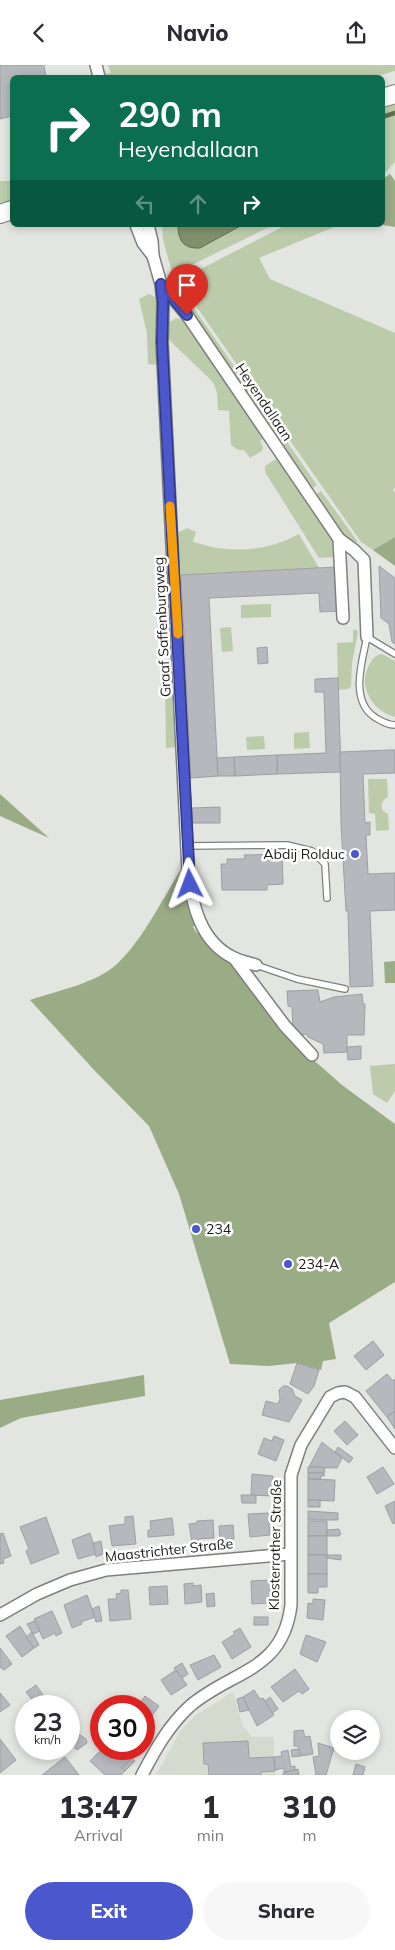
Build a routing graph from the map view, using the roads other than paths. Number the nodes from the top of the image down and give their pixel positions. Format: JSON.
{"nodes":[{"id":1,"x":137,"y":227,"type":"edge"},
{"id":2,"x":148,"y":227,"type":"edge"},
{"id":3,"x":152,"y":256,"type":"junction"},
{"id":4,"x":161,"y":284,"type":"junction"},
{"id":5,"x":339,"y":539,"type":"junction"},
{"id":6,"x":343,"y":618,"type":"dead end"},
{"id":7,"x":367,"y":637,"type":"junction"},
{"id":8,"x":395,"y":654,"type":"edge"},
{"id":9,"x":395,"y":725,"type":"edge"},
{"id":10,"x":188,"y":845,"type":"junction"},
{"id":11,"x":327,"y":898,"type":"dead end"},
{"id":12,"x":234,"y":958,"type":"junction"},
{"id":13,"x":256,"y":965,"type":"joint"},
{"id":14,"x":345,"y":989,"type":"dead end"},
{"id":15,"x":312,"y":1055,"type":"dead end"},
{"id":16,"x":395,"y":1448,"type":"edge"},
{"id":17,"x":290,"y":1554,"type":"junction"},
{"id":18,"x":0,"y":1615,"type":"edge"},
{"id":19,"x":142,"y":1775,"type":"edge"}],
"edges":[{"from":1,"to":3,"type":"street","name":"Graaf Saffenburgweg"},
{"from":2,"to":3,"type":"street","name":"Graaf Saffenburgweg"},
{"from":3,"to":4,"type":"street","name":"Graaf Saffenburgweg"},
{"from":4,"to":5,"type":"street","name":"Heyendallaan"},
{"from":4,"to":10,"type":"street","name":"Graaf Saffenburgweg"},
{"from":5,"to":6,"type":"street"},
{"from":5,"to":7,"type":"street","name":"Heyendallaan"},
{"from":7,"to":8,"type":"lane"},
{"from":7,"to":9,"type":"lane","name":"Heyendallaan"},
{"from":10,"to":11,"type":"lane"},
{"from":10,"to":12,"type":"street","name":"Graaf Saffenburgweg"},
{"from":12,"to":13,"type":"street","name":"Graaf Saffenburgweg"},
{"from":12,"to":15,"type":"street"},
{"from":13,"to":14,"type":"lane"},
{"from":16,"to":17,"type":"street","name":"Klosterrather Straße"},
{"from":17,"to":18,"type":"street","name":"Maastrichter Straße"},
{"from":17,"to":19,"type":"street","name":"Klosterrather Straße"}]}
